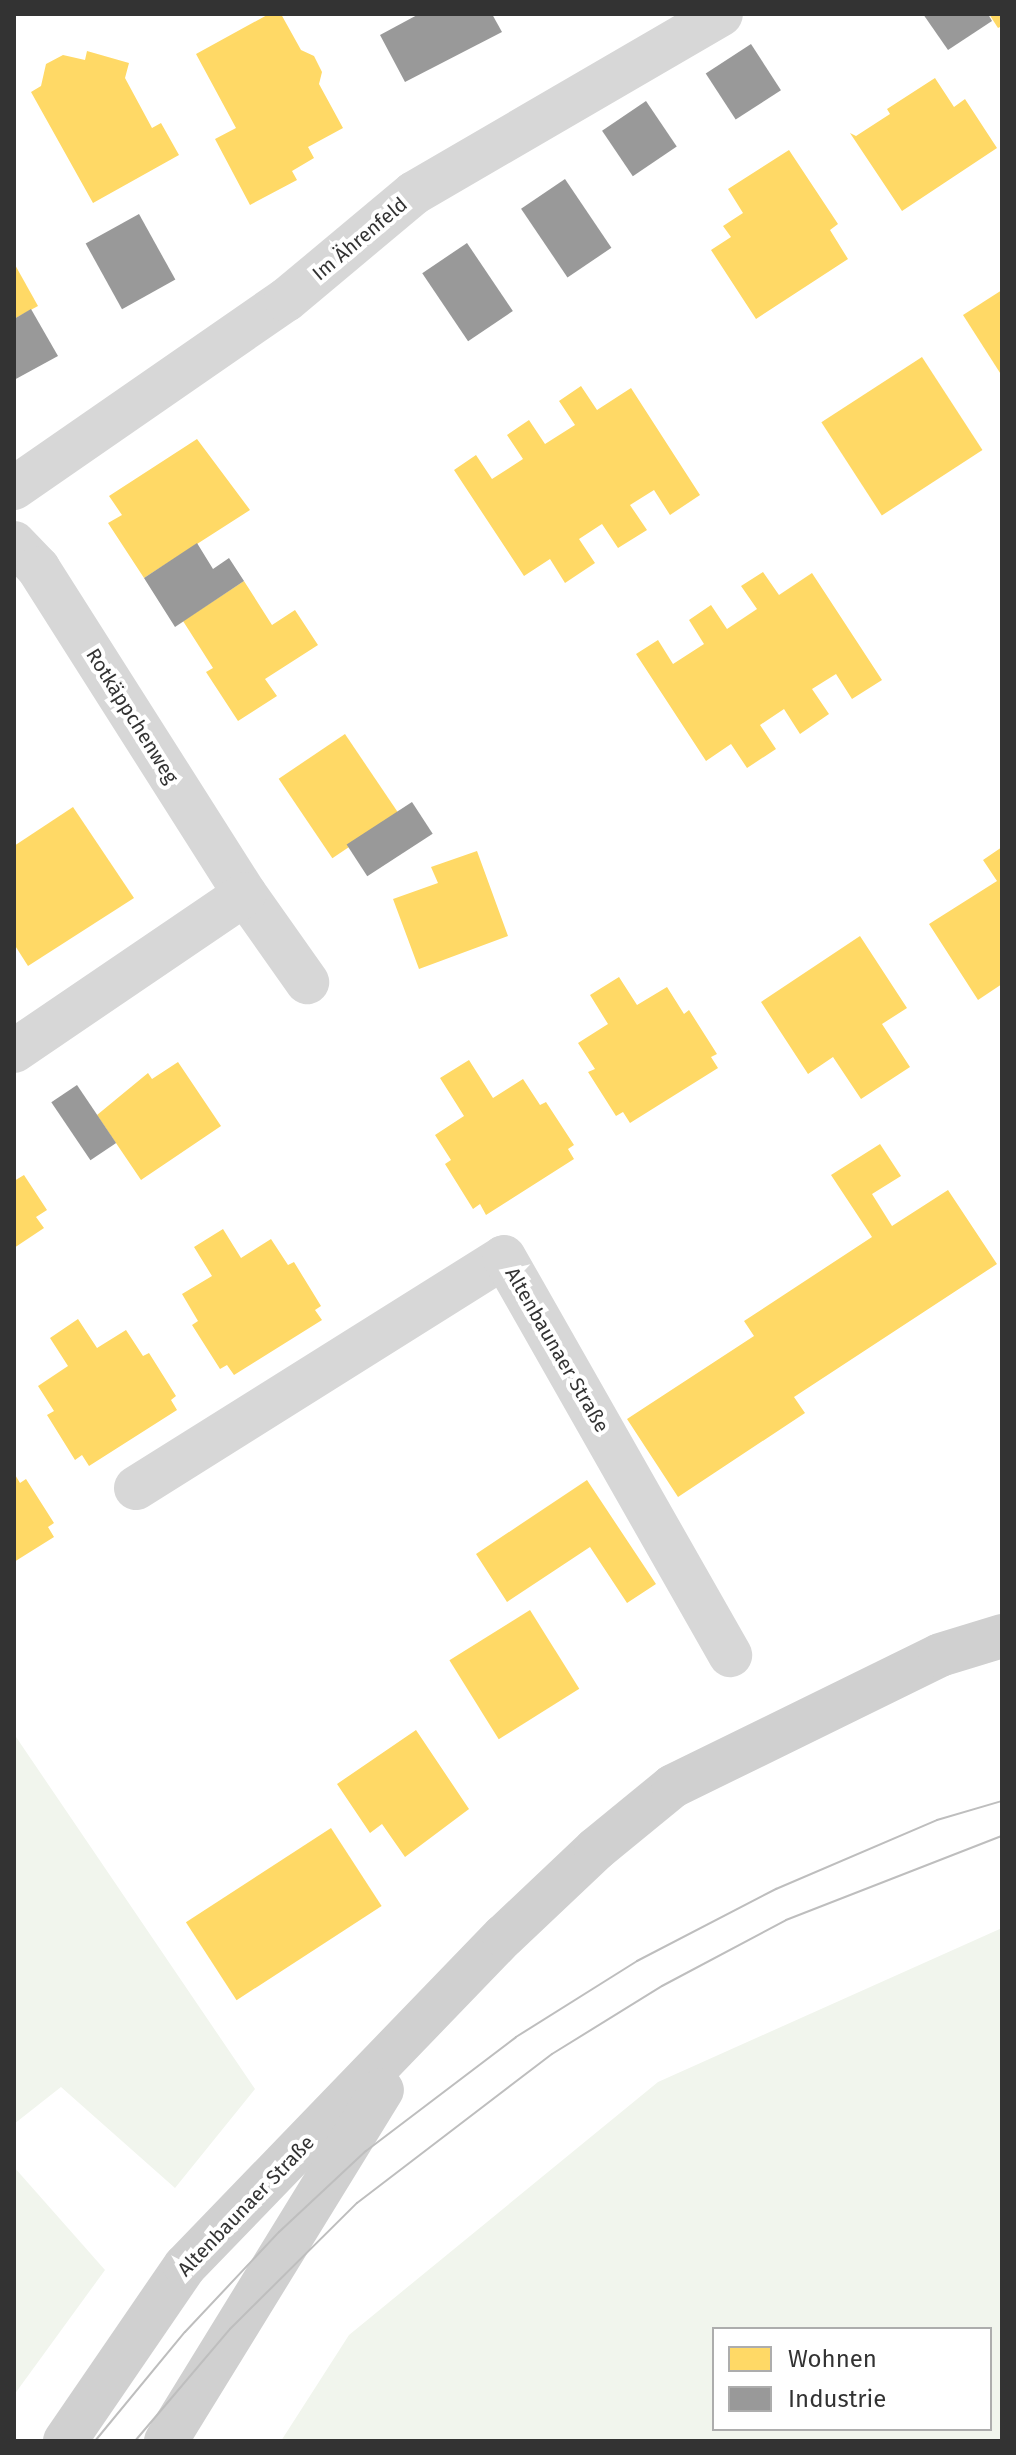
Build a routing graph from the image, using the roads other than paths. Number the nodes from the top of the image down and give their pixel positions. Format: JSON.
{"nodes":[{"id":1,"x":721,"y":14,"type":"edge"},
{"id":2,"x":14,"y":488,"type":"edge"},
{"id":3,"x":14,"y":543,"type":"edge"},
{"id":4,"x":245,"y":894,"type":"junction"},
{"id":5,"x":307,"y":982,"type":"dead end"},
{"id":6,"x":14,"y":1051,"type":"edge"},
{"id":7,"x":136,"y":1488,"type":"dead end"},
{"id":8,"x":1002,"y":1636,"type":"edge"},
{"id":9,"x":730,"y":1655,"type":"dead end"},
{"id":10,"x":420,"y":2026,"type":"junction"},
{"id":11,"x":65,"y":2441,"type":"edge"},
{"id":12,"x":166,"y":2441,"type":"edge"}],
"edges":[{"from":1,"to":2,"type":"street","name":"Im Ährenfeld"},
{"from":3,"to":4,"type":"street","name":"Rotkäppchenweg"},
{"from":4,"to":5,"type":"street","name":"Rotkäppchenweg"},
{"from":4,"to":6,"type":"street"},
{"from":7,"to":9,"type":"street","name":"Altenbaunaer Straße"},
{"from":8,"to":10,"type":"main road","name":"Altenbaunaer Straße"},
{"from":10,"to":11,"type":"main road","name":"Altenbaunaer Straße"},
{"from":10,"to":12,"type":"main road","name":"Altenbaunaer Straße"}]}
